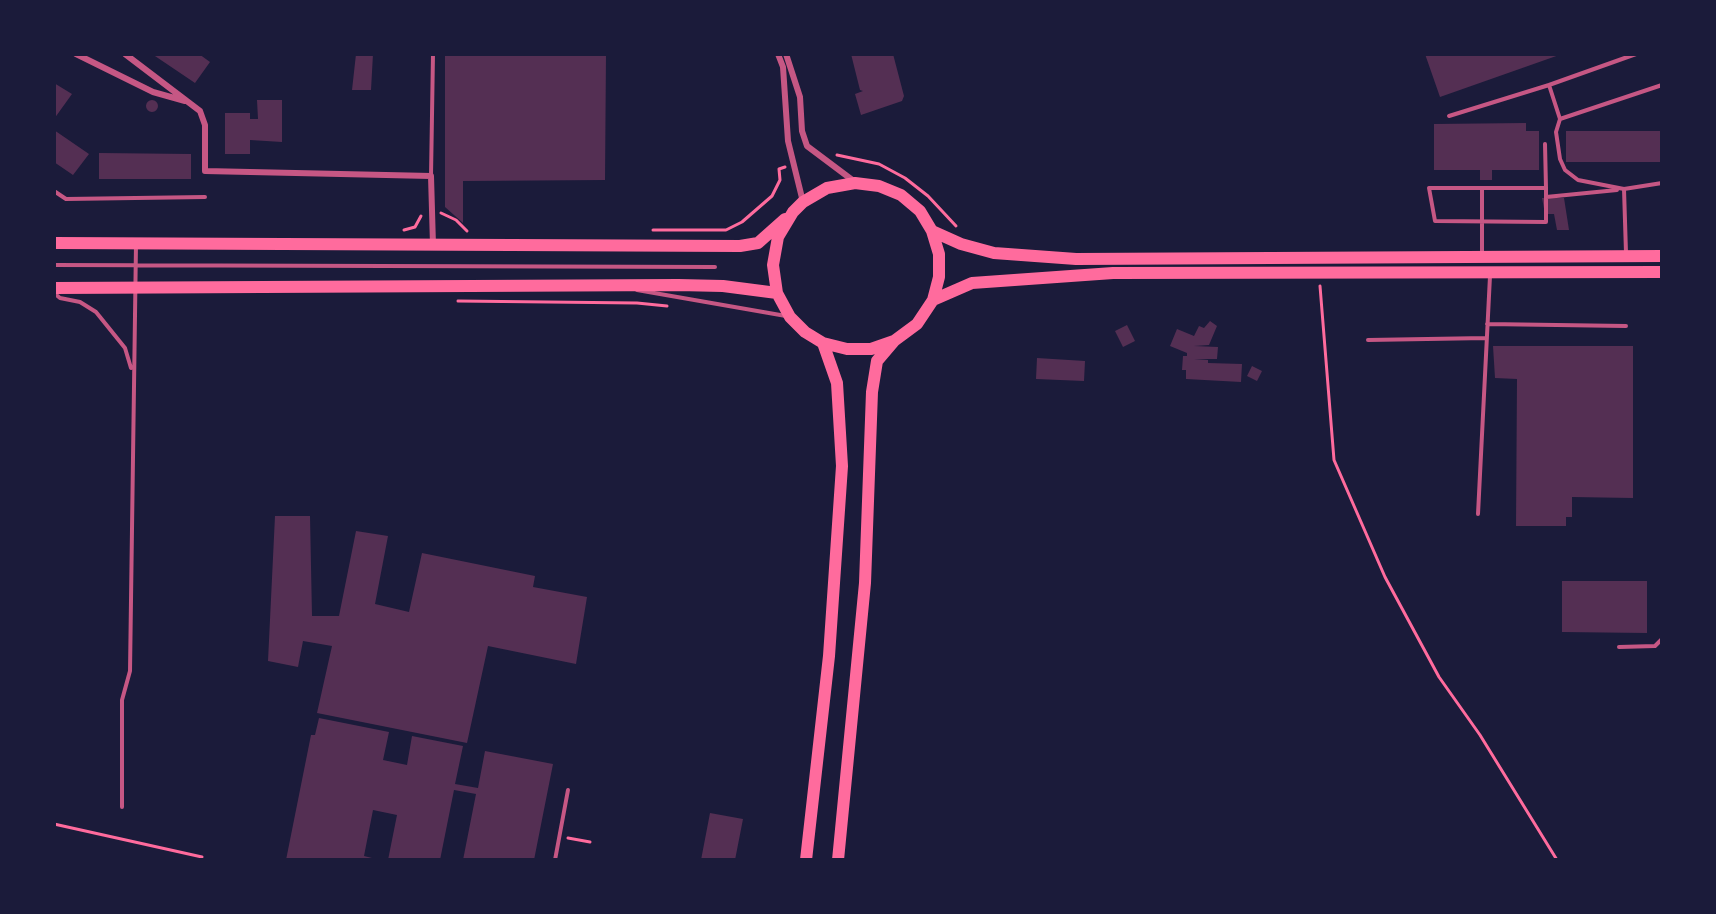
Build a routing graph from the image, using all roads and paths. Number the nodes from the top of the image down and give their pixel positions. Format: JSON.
{"nodes":[{"id":1,"x":76,"y":54,"type":"edge"},
{"id":2,"x":125,"y":54,"type":"edge"},
{"id":3,"x":433,"y":54,"type":"edge"},
{"id":4,"x":778,"y":54,"type":"edge"},
{"id":5,"x":786,"y":54,"type":"edge"},
{"id":6,"x":1636,"y":54,"type":"edge"},
{"id":7,"x":1549,"y":85,"type":"junction"},
{"id":8,"x":1662,"y":85,"type":"edge"},
{"id":9,"x":188,"y":102,"type":"junction"},
{"id":10,"x":1449,"y":116,"type":"dead end"},
{"id":11,"x":1560,"y":119,"type":"junction"},
{"id":12,"x":1545,"y":144,"type":"dead end"},
{"id":13,"x":818,"y":156,"type":"junction"},
{"id":14,"x":794,"y":163,"type":"junction"},
{"id":15,"x":431,"y":176,"type":"junction"},
{"id":16,"x":855,"y":183,"type":"junction"},
{"id":17,"x":1662,"y":183,"type":"edge"},
{"id":18,"x":1482,"y":188,"type":"junction"},
{"id":19,"x":1546,"y":188,"type":"junction"},
{"id":20,"x":1624,"y":189,"type":"junction"},
{"id":21,"x":54,"y":191,"type":"edge"},
{"id":22,"x":205,"y":197,"type":"dead end"},
{"id":23,"x":1546,"y":197,"type":"junction"},
{"id":24,"x":803,"y":202,"type":"junction"},
{"id":25,"x":792,"y":212,"type":"junction"},
{"id":26,"x":433,"y":213,"type":"junction"},
{"id":27,"x":1482,"y":220,"type":"junction"},
{"id":28,"x":962,"y":229,"type":"dead end"},
{"id":29,"x":393,"y":230,"type":"dead end"},
{"id":30,"x":646,"y":231,"type":"dead end"},
{"id":31,"x":932,"y":231,"type":"junction"},
{"id":32,"x":469,"y":232,"type":"dead end"},
{"id":33,"x":54,"y":243,"type":"edge"},
{"id":34,"x":136,"y":243,"type":"junction"},
{"id":35,"x":433,"y":244,"type":"junction"},
{"id":36,"x":1662,"y":256,"type":"edge"},
{"id":37,"x":1482,"y":257,"type":"junction"},
{"id":38,"x":1626,"y":257,"type":"junction"},
{"id":39,"x":54,"y":265,"type":"edge"},
{"id":40,"x":716,"y":267,"type":"dead end"},
{"id":41,"x":1319,"y":272,"type":"junction"},
{"id":42,"x":1490,"y":272,"type":"junction"},
{"id":43,"x":1662,"y":272,"type":"edge"},
{"id":44,"x":619,"y":287,"type":"junction"},
{"id":45,"x":135,"y":288,"type":"junction"},
{"id":46,"x":54,"y":290,"type":"edge"},
{"id":47,"x":777,"y":293,"type":"junction"},
{"id":48,"x":933,"y":300,"type":"junction"},
{"id":49,"x":790,"y":317,"type":"junction"},
{"id":50,"x":1487,"y":324,"type":"junction"},
{"id":51,"x":1626,"y":326,"type":"dead end"},
{"id":52,"x":1486,"y":338,"type":"junction"},
{"id":53,"x":1368,"y":340,"type":"dead end"},
{"id":54,"x":894,"y":341,"type":"junction"},
{"id":55,"x":823,"y":343,"type":"junction"},
{"id":56,"x":132,"y":372,"type":"junction"},
{"id":57,"x":1478,"y":514,"type":"dead end"},
{"id":58,"x":1662,"y":639,"type":"edge"},
{"id":59,"x":1619,"y":647,"type":"dead end"},
{"id":60,"x":568,"y":790,"type":"dead end"},
{"id":61,"x":122,"y":807,"type":"dead end"},
{"id":62,"x":54,"y":824,"type":"edge"},
{"id":63,"x":560,"y":836,"type":"junction"},
{"id":64,"x":590,"y":842,"type":"dead end"},
{"id":65,"x":202,"y":857,"type":"dead end"},
{"id":66,"x":555,"y":860,"type":"edge"},
{"id":67,"x":806,"y":860,"type":"edge"},
{"id":68,"x":838,"y":860,"type":"edge"},
{"id":69,"x":1557,"y":860,"type":"edge"}],
"edges":[{"from":1,"to":9,"type":"street"},
{"from":2,"to":9,"type":"street"},
{"from":3,"to":15,"type":"lane"},
{"from":4,"to":14,"type":"street"},
{"from":5,"to":13,"type":"street"},
{"from":6,"to":7,"type":"lane"},
{"from":7,"to":10,"type":"lane"},
{"from":7,"to":11,"type":"lane"},
{"from":8,"to":11,"type":"lane"},
{"from":9,"to":15,"type":"street"},
{"from":11,"to":20,"type":"lane"},
{"from":12,"to":19,"type":"lane"},
{"from":13,"to":16,"type":"street"},
{"from":13,"to":28,"type":"path"},
{"from":14,"to":24,"type":"street"},
{"from":14,"to":30,"type":"path"},
{"from":15,"to":26,"type":"street"},
{"from":16,"to":24,"type":"main road"},
{"from":16,"to":31,"type":"main road"},
{"from":17,"to":20,"type":"lane"},
{"from":18,"to":19,"type":"lane"},
{"from":18,"to":27,"type":"lane"},
{"from":18,"to":27,"type":"lane"},
{"from":19,"to":23,"type":"lane"},
{"from":20,"to":23,"type":"lane"},
{"from":20,"to":38,"type":"lane"},
{"from":21,"to":22,"type":"lane"},
{"from":23,"to":27,"type":"lane"},
{"from":24,"to":25,"type":"main road"},
{"from":25,"to":35,"type":"main road"},
{"from":25,"to":47,"type":"main road"},
{"from":26,"to":29,"type":"path"},
{"from":26,"to":32,"type":"path"},
{"from":26,"to":35,"type":"street"},
{"from":27,"to":37,"type":"lane"},
{"from":31,"to":37,"type":"main road"},
{"from":31,"to":48,"type":"main road"},
{"from":33,"to":34,"type":"main road"},
{"from":34,"to":35,"type":"main road"},
{"from":34,"to":45,"type":"lane"},
{"from":36,"to":38,"type":"main road"},
{"from":37,"to":38,"type":"main road"},
{"from":39,"to":40,"type":"lane"},
{"from":41,"to":42,"type":"main road"},
{"from":41,"to":48,"type":"main road"},
{"from":41,"to":69,"type":"path"},
{"from":42,"to":43,"type":"main road"},
{"from":42,"to":50,"type":"lane"},
{"from":44,"to":45,"type":"main road"},
{"from":44,"to":47,"type":"main road"},
{"from":44,"to":49,"type":"lane"},
{"from":45,"to":46,"type":"main road"},
{"from":45,"to":56,"type":"lane"},
{"from":46,"to":56,"type":"lane"},
{"from":47,"to":49,"type":"main road"},
{"from":48,"to":54,"type":"main road"},
{"from":49,"to":55,"type":"main road"},
{"from":50,"to":51,"type":"lane"},
{"from":50,"to":52,"type":"lane"},
{"from":52,"to":53,"type":"lane"},
{"from":52,"to":57,"type":"lane"},
{"from":54,"to":55,"type":"main road"},
{"from":54,"to":68,"type":"main road"},
{"from":55,"to":67,"type":"main road"},
{"from":56,"to":61,"type":"lane"},
{"from":58,"to":59,"type":"lane"},
{"from":60,"to":63,"type":"lane"},
{"from":62,"to":65,"type":"path"},
{"from":63,"to":64,"type":"path"},
{"from":63,"to":66,"type":"lane"}]}
